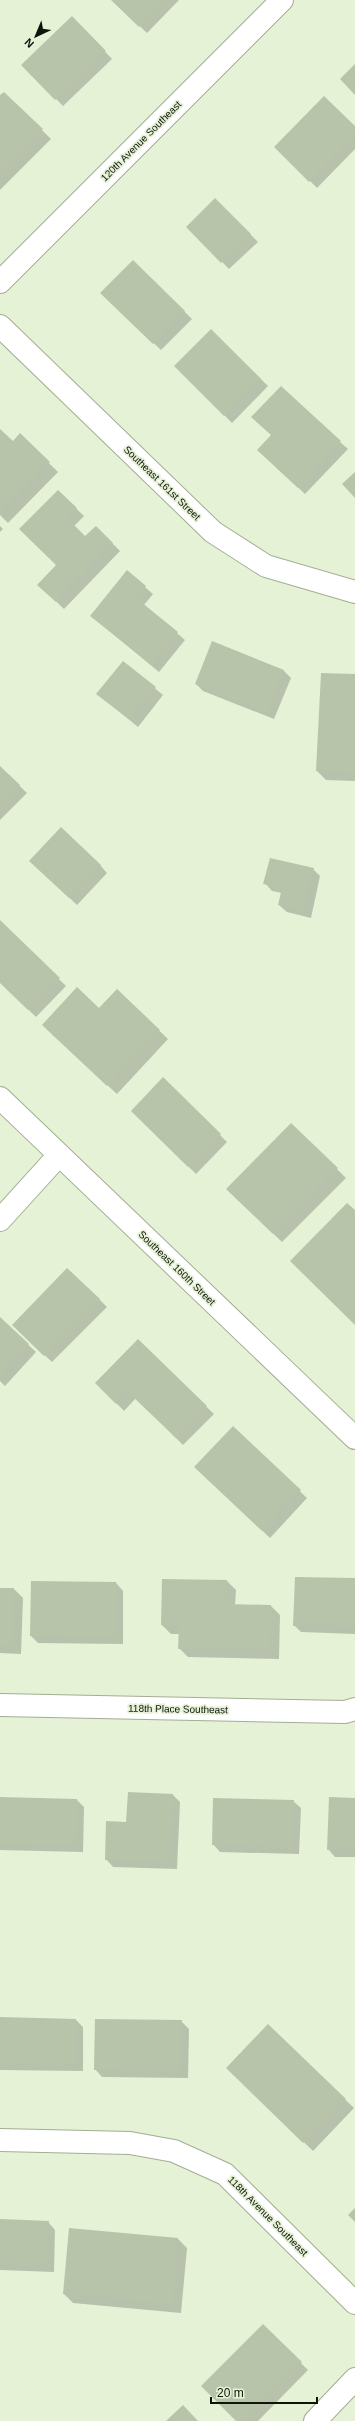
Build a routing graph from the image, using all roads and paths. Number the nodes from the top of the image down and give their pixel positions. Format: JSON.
{"nodes":[{"id":1,"x":282,"y":0,"type":"edge"},
{"id":2,"x":0,"y":282,"type":"edge"},
{"id":3,"x":0,"y":326,"type":"edge"},
{"id":4,"x":355,"y":592,"type":"edge"},
{"id":5,"x":0,"y":1098,"type":"edge"},
{"id":6,"x":59,"y":1155,"type":"junction"},
{"id":7,"x":0,"y":1220,"type":"edge"},
{"id":8,"x":355,"y":1438,"type":"edge"},
{"id":9,"x":0,"y":1705,"type":"edge"},
{"id":10,"x":355,"y":1709,"type":"edge"},
{"id":11,"x":0,"y":2140,"type":"edge"},
{"id":12,"x":355,"y":2303,"type":"edge"},
{"id":13,"x":355,"y":2379,"type":"edge"},
{"id":14,"x":315,"y":2421,"type":"edge"}],
"edges":[{"from":1,"to":2,"type":"street","name":"120th Avenue Southeast"},
{"from":3,"to":4,"type":"street","name":"Southeast 161st Street"},
{"from":5,"to":6,"type":"street","name":"Southeast 160th Street"},
{"from":6,"to":7,"type":"street"},
{"from":6,"to":8,"type":"street","name":"Southeast 160th Street"},
{"from":9,"to":10,"type":"street","name":"118th Place Southeast"},
{"from":11,"to":12,"type":"street","name":"118th Avenue Southeast"},
{"from":13,"to":14,"type":"street"}]}
